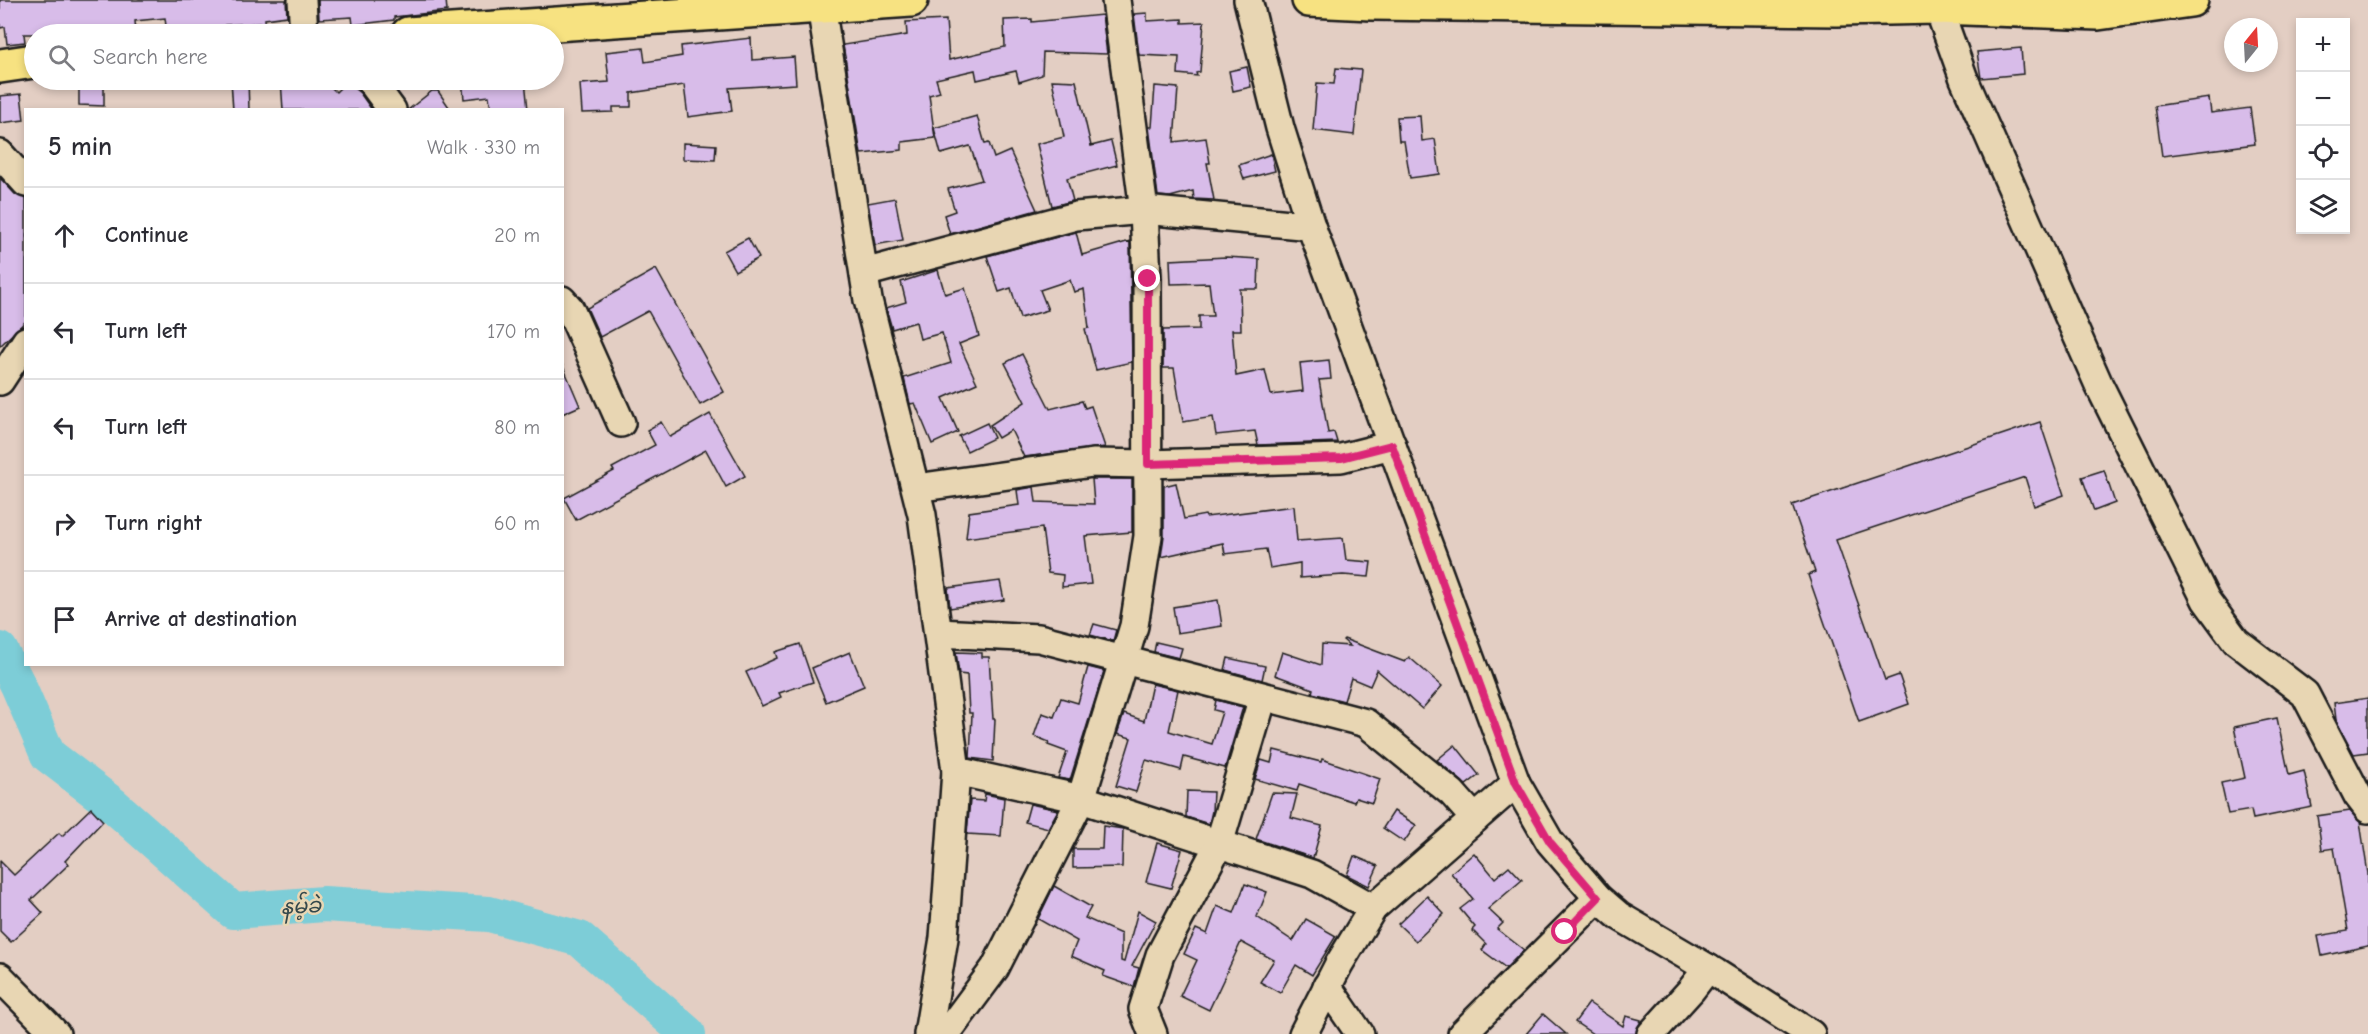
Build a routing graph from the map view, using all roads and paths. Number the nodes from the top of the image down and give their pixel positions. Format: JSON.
{"nodes":[{"id":1,"x":302,"y":0,"type":"edge"},
{"id":2,"x":911,"y":0,"type":"edge"},
{"id":3,"x":1116,"y":0,"type":"edge"},
{"id":4,"x":1248,"y":0,"type":"edge"},
{"id":5,"x":1330,"y":0,"type":"edge"},
{"id":6,"x":2191,"y":0,"type":"edge"},
{"id":7,"x":1711,"y":4,"type":"edge"},
{"id":8,"x":1837,"y":5,"type":"edge"},
{"id":9,"x":821,"y":6,"type":"junction"},
{"id":10,"x":717,"y":7,"type":"edge"},
{"id":11,"x":1938,"y":7,"type":"junction"},
{"id":12,"x":303,"y":24,"type":"edge"},
{"id":13,"x":522,"y":24,"type":"edge"},
{"id":14,"x":24,"y":62,"type":"edge"},
{"id":15,"x":0,"y":66,"type":"edge"},
{"id":16,"x":377,"y":90,"type":"edge"},
{"id":17,"x":391,"y":108,"type":"edge"},
{"id":18,"x":0,"y":154,"type":"edge"},
{"id":19,"x":24,"y":181,"type":"edge"},
{"id":20,"x":1144,"y":210,"type":"junction"},
{"id":21,"x":1311,"y":226,"type":"junction"},
{"id":22,"x":864,"y":273,"type":"junction"},
{"id":23,"x":564,"y":302,"type":"edge"},
{"id":24,"x":24,"y":344,"type":"edge"},
{"id":25,"x":0,"y":381,"type":"edge"},
{"id":26,"x":621,"y":423,"type":"dead end"},
{"id":27,"x":1392,"y":445,"type":"junction"},
{"id":28,"x":1148,"y":464,"type":"junction"},
{"id":29,"x":915,"y":488,"type":"junction"},
{"id":30,"x":938,"y":633,"type":"junction"},
{"id":31,"x":1124,"y":662,"type":"junction"},
{"id":32,"x":1263,"y":697,"type":"junction"},
{"id":33,"x":956,"y":771,"type":"junction"},
{"id":34,"x":1516,"y":783,"type":"junction"},
{"id":35,"x":1082,"y":799,"type":"junction"},
{"id":36,"x":2368,"y":809,"type":"edge"},
{"id":37,"x":1475,"y":819,"type":"junction"},
{"id":38,"x":1219,"y":844,"type":"junction"},
{"id":39,"x":1598,"y":898,"type":"junction"},
{"id":40,"x":1373,"y":908,"type":"junction"},
{"id":41,"x":1708,"y":968,"type":"junction"},
{"id":42,"x":2,"y":981,"type":"edge"},
{"id":43,"x":1327,"y":986,"type":"junction"},
{"id":44,"x":56,"y":1034,"type":"edge"},
{"id":45,"x":928,"y":1034,"type":"edge"},
{"id":46,"x":946,"y":1034,"type":"edge"},
{"id":47,"x":1153,"y":1034,"type":"edge"},
{"id":48,"x":1303,"y":1034,"type":"edge"},
{"id":49,"x":1360,"y":1034,"type":"edge"},
{"id":50,"x":1462,"y":1034,"type":"edge"},
{"id":51,"x":1651,"y":1034,"type":"edge"},
{"id":52,"x":1811,"y":1034,"type":"edge"}],
"edges":[{"from":1,"to":12,"type":"street"},
{"from":2,"to":9,"type":"main road"},
{"from":3,"to":20,"type":"street"},
{"from":4,"to":21,"type":"street"},
{"from":5,"to":7,"type":"main road"},
{"from":6,"to":11,"type":"main road"},
{"from":7,"to":8,"type":"main road"},
{"from":8,"to":11,"type":"main road"},
{"from":9,"to":10,"type":"main road"},
{"from":9,"to":22,"type":"street"},
{"from":10,"to":13,"type":"main road"},
{"from":11,"to":36,"type":"street"},
{"from":14,"to":15,"type":"main road"},
{"from":16,"to":17,"type":"street"},
{"from":18,"to":19,"type":"street"},
{"from":20,"to":21,"type":"street"},
{"from":20,"to":22,"type":"street"},
{"from":20,"to":28,"type":"street"},
{"from":21,"to":27,"type":"street"},
{"from":22,"to":29,"type":"street"},
{"from":23,"to":26,"type":"street"},
{"from":24,"to":25,"type":"street"},
{"from":27,"to":28,"type":"street"},
{"from":27,"to":34,"type":"street"},
{"from":28,"to":29,"type":"street"},
{"from":28,"to":31,"type":"street"},
{"from":29,"to":30,"type":"street"},
{"from":30,"to":31,"type":"street"},
{"from":30,"to":33,"type":"street"},
{"from":31,"to":32,"type":"street"},
{"from":31,"to":35,"type":"street"},
{"from":32,"to":37,"type":"street"},
{"from":32,"to":38,"type":"street"},
{"from":33,"to":35,"type":"street"},
{"from":33,"to":45,"type":"street"},
{"from":34,"to":37,"type":"street"},
{"from":34,"to":39,"type":"street"},
{"from":35,"to":38,"type":"street"},
{"from":35,"to":46,"type":"street"},
{"from":37,"to":40,"type":"street"},
{"from":38,"to":40,"type":"street"},
{"from":38,"to":47,"type":"street"},
{"from":39,"to":41,"type":"street"},
{"from":39,"to":50,"type":"street"},
{"from":40,"to":43,"type":"street"},
{"from":41,"to":51,"type":"street"},
{"from":41,"to":52,"type":"street"},
{"from":42,"to":44,"type":"street"},
{"from":43,"to":48,"type":"street"},
{"from":43,"to":49,"type":"street"}]}
